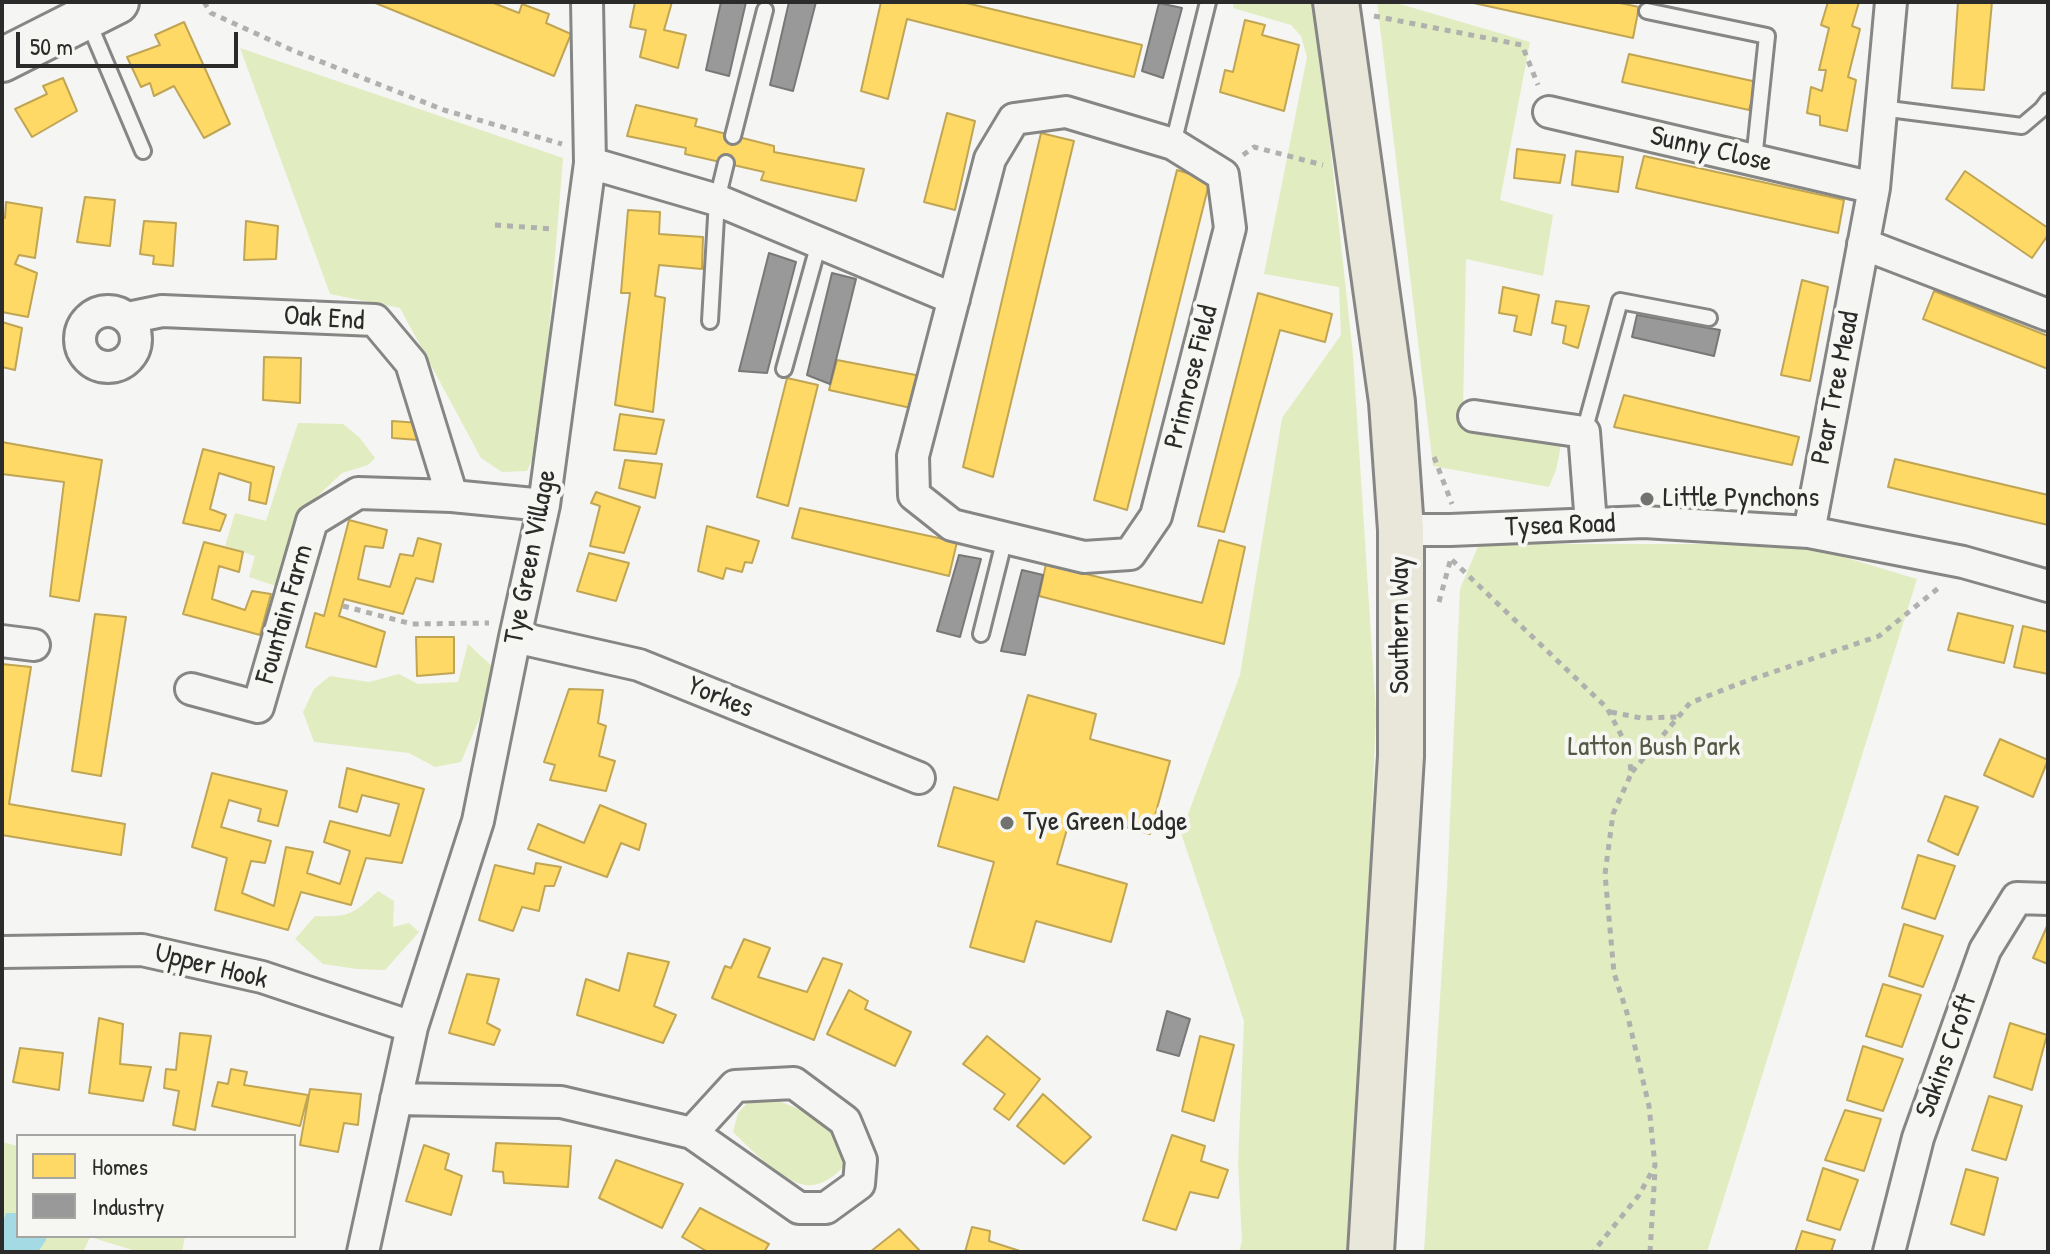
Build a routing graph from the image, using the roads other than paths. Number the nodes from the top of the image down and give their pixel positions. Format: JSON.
{"nodes":[{"id":1,"x":587,"y":2,"type":"edge"},
{"id":2,"x":1208,"y":2,"type":"edge"},
{"id":3,"x":1891,"y":2,"type":"edge"},
{"id":4,"x":1354,"y":9,"type":"edge"},
{"id":5,"x":102,"y":10,"type":"edge"},
{"id":6,"x":765,"y":10,"type":"dead end"},
{"id":7,"x":1647,"y":11,"type":"dead end"},
{"id":8,"x":2,"y":60,"type":"edge"},
{"id":9,"x":2048,"y":101,"type":"edge"},
{"id":10,"x":1881,"y":108,"type":"junction"},
{"id":11,"x":1549,"y":112,"type":"road end"},
{"id":12,"x":733,"y":136,"type":"dead end"},
{"id":13,"x":1173,"y":144,"type":"junction"},
{"id":14,"x":143,"y":151,"type":"dead end"},
{"id":15,"x":590,"y":158,"type":"junction"},
{"id":16,"x":1754,"y":160,"type":"junction"},
{"id":17,"x":726,"y":163,"type":"dead end"},
{"id":18,"x":1874,"y":188,"type":"junction"},
{"id":19,"x":717,"y":200,"type":"junction"},
{"id":20,"x":819,"y":243,"type":"junction"},
{"id":21,"x":1863,"y":244,"type":"junction"},
{"id":22,"x":954,"y":299,"type":"junction"},
{"id":23,"x":2048,"y":315,"type":"edge"},
{"id":24,"x":128,"y":318,"type":"dead end"},
{"id":25,"x":1709,"y":318,"type":"dead end"},
{"id":26,"x":710,"y":321,"type":"dead end"},
{"id":27,"x":784,"y":369,"type":"dead end"},
{"id":28,"x":1474,"y":416,"type":"dead end"},
{"id":29,"x":1584,"y":432,"type":"junction"},
{"id":30,"x":452,"y":496,"type":"junction"},
{"id":31,"x":544,"y":505,"type":"junction"},
{"id":32,"x":1591,"y":524,"type":"junction"},
{"id":33,"x":1401,"y":530,"type":"junction"},
{"id":34,"x":1809,"y":532,"type":"junction"},
{"id":35,"x":1005,"y":538,"type":"junction"},
{"id":36,"x":2048,"y":586,"type":"edge"},
{"id":37,"x":516,"y":630,"type":"junction"},
{"id":38,"x":981,"y":634,"type":"dead end"},
{"id":39,"x":2,"y":641,"type":"edge"},
{"id":40,"x":34,"y":645,"type":"dead end"},
{"id":41,"x":191,"y":689,"type":"dead end"},
{"id":42,"x":919,"y":778,"type":"dead end"},
{"id":43,"x":2048,"y":899,"type":"edge"},
{"id":44,"x":2,"y":952,"type":"edge"},
{"id":45,"x":412,"y":1027,"type":"junction"},
{"id":46,"x":396,"y":1099,"type":"junction"},
{"id":47,"x":692,"y":1133,"type":"junction"},
{"id":48,"x":363,"y":1252,"type":"edge"},
{"id":49,"x":1371,"y":1252,"type":"edge"},
{"id":50,"x":1889,"y":1252,"type":"edge"}],
"edges":[{"from":1,"to":15,"type":"street","name":"Tye Green Village"},
{"from":2,"to":13,"type":"lane"},
{"from":3,"to":10,"type":"street","name":"Pear Tree Mead"},
{"from":4,"to":33,"type":"main road","name":"Southern Way"},
{"from":5,"to":8,"type":"street"},
{"from":5,"to":14,"type":"lane"},
{"from":6,"to":12,"type":"lane"},
{"from":7,"to":16,"type":"lane"},
{"from":9,"to":10,"type":"lane"},
{"from":10,"to":18,"type":"street","name":"Pear Tree Mead"},
{"from":11,"to":16,"type":"street","name":"Sunny Close"},
{"from":13,"to":22,"type":"street","name":"Primrose Field"},
{"from":13,"to":35,"type":"street","name":"Primrose Field"},
{"from":15,"to":19,"type":"street"},
{"from":15,"to":31,"type":"street","name":"Tye Green Village"},
{"from":16,"to":18,"type":"street","name":"Sunny Close"},
{"from":17,"to":19,"type":"lane"},
{"from":18,"to":21,"type":"street","name":"Pear Tree Mead"},
{"from":19,"to":20,"type":"street"},
{"from":19,"to":26,"type":"lane"},
{"from":20,"to":22,"type":"street"},
{"from":20,"to":27,"type":"lane"},
{"from":21,"to":23,"type":"street"},
{"from":21,"to":34,"type":"street","name":"Pear Tree Mead"},
{"from":22,"to":35,"type":"street","name":"Primrose Field"},
{"from":24,"to":30,"type":"street","name":"Oak End"},
{"from":25,"to":29,"type":"lane"},
{"from":28,"to":29,"type":"street"},
{"from":29,"to":32,"type":"street"},
{"from":30,"to":31,"type":"street","name":"Fountain Farm"},
{"from":30,"to":41,"type":"street","name":"Fountain Farm"},
{"from":31,"to":37,"type":"street","name":"Tye Green Village"},
{"from":32,"to":33,"type":"street","name":"Tysea Road"},
{"from":32,"to":34,"type":"street","name":"Tysea Road"},
{"from":33,"to":49,"type":"main road","name":"Southern Way"},
{"from":34,"to":36,"type":"street","name":"Tysea Road"},
{"from":35,"to":38,"type":"lane"},
{"from":37,"to":42,"type":"street","name":"Yorkes"},
{"from":37,"to":45,"type":"street","name":"Tye Green Village"},
{"from":39,"to":40,"type":"street"},
{"from":43,"to":50,"type":"street","name":"Sakins Croft"},
{"from":44,"to":45,"type":"street","name":"Upper Hook"},
{"from":45,"to":46,"type":"street","name":"Tye Green Village"},
{"from":46,"to":47,"type":"street"},
{"from":46,"to":48,"type":"street","name":"Tye Green Village"},
{"from":47,"to":47,"type":"street"}]}
